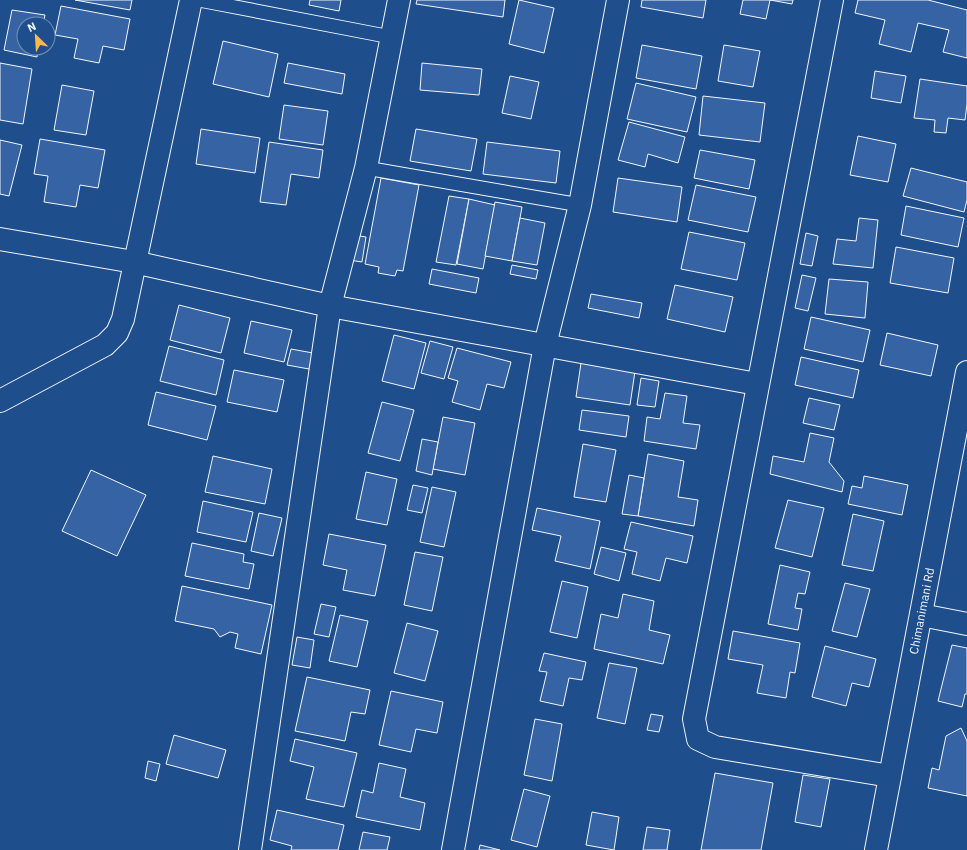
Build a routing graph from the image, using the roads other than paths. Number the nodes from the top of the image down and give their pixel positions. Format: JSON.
{"nodes":[{"id":1,"x":191,"y":0,"type":"edge"},
{"id":2,"x":199,"y":0,"type":"edge"},
{"id":3,"x":399,"y":0,"type":"edge"},
{"id":4,"x":618,"y":0,"type":"edge"},
{"id":5,"x":832,"y":0,"type":"edge"},
{"id":6,"x":391,"y":38,"type":"junction"},
{"id":7,"x":366,"y":168,"type":"junction"},
{"id":8,"x":580,"y":205,"type":"junction"},
{"id":9,"x":0,"y":238,"type":"edge"},
{"id":10,"x":134,"y":262,"type":"junction"},
{"id":11,"x":330,"y":306,"type":"junction"},
{"id":12,"x":544,"y":345,"type":"junction"},
{"id":13,"x":967,"y":372,"type":"edge"},
{"id":14,"x":757,"y":384,"type":"junction"},
{"id":15,"x":0,"y":402,"type":"edge"},
{"id":16,"x":963,"y":416,"type":"edge"},
{"id":17,"x":921,"y":615,"type":"junction"},
{"id":18,"x":967,"y":624,"type":"edge"},
{"id":19,"x":890,"y":776,"type":"junction"},
{"id":20,"x":250,"y":850,"type":"edge"},
{"id":21,"x":453,"y":850,"type":"edge"},
{"id":22,"x":876,"y":850,"type":"edge"}],
"edges":[{"from":1,"to":10,"type":"street"},
{"from":2,"to":6,"type":"lane"},
{"from":3,"to":6,"type":"street"},
{"from":4,"to":8,"type":"street"},
{"from":5,"to":14,"type":"street"},
{"from":6,"to":7,"type":"street"},
{"from":7,"to":8,"type":"lane"},
{"from":7,"to":11,"type":"street"},
{"from":8,"to":12,"type":"street"},
{"from":9,"to":10,"type":"street"},
{"from":10,"to":11,"type":"street"},
{"from":10,"to":15,"type":"street"},
{"from":11,"to":12,"type":"street"},
{"from":11,"to":20,"type":"street"},
{"from":12,"to":14,"type":"street"},
{"from":12,"to":21,"type":"street"},
{"from":13,"to":16,"type":"street","name":"Chimanimani Rd"},
{"from":14,"to":19,"type":"street"},
{"from":16,"to":17,"type":"street","name":"Chimanimani Rd"},
{"from":17,"to":18,"type":"street"},
{"from":17,"to":19,"type":"street","name":"Chimanimani Rd"},
{"from":19,"to":22,"type":"street","name":"Chimanimani Rd"}]}
